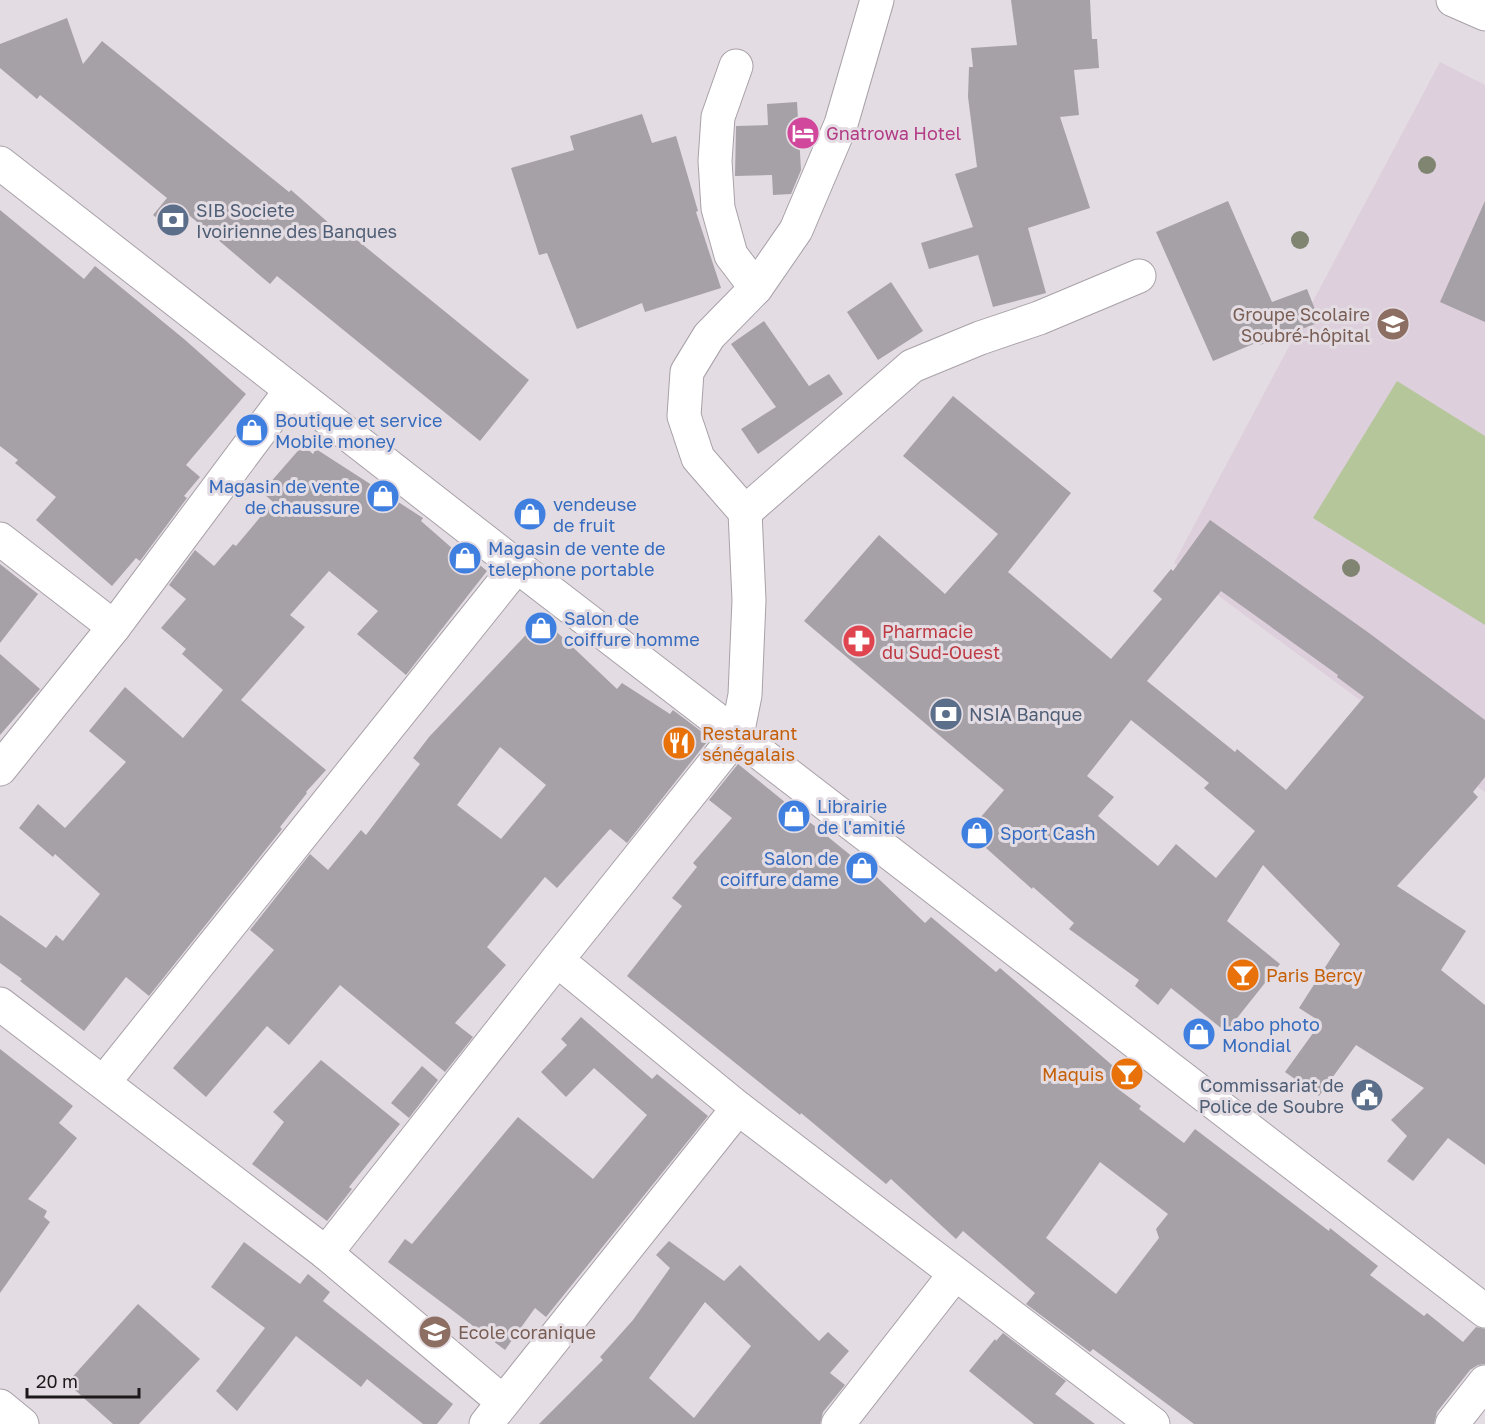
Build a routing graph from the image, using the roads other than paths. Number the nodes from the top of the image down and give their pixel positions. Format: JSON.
{"nodes":[{"id":1,"x":877,"y":0,"type":"edge"},
{"id":2,"x":1453,"y":0,"type":"edge"},
{"id":3,"x":1485,"y":14,"type":"edge"},
{"id":4,"x":736,"y":66,"type":"dead end"},
{"id":5,"x":0,"y":163,"type":"edge"},
{"id":6,"x":1139,"y":276,"type":"dead end"},
{"id":7,"x":756,"y":288,"type":"junction"},
{"id":8,"x":291,"y":390,"type":"junction"},
{"id":9,"x":746,"y":512,"type":"junction"},
{"id":10,"x":0,"y":539,"type":"edge"},
{"id":11,"x":517,"y":566,"type":"junction"},
{"id":12,"x":114,"y":627,"type":"junction"},
{"id":13,"x":737,"y":735,"type":"junction"},
{"id":14,"x":0,"y":769,"type":"edge"},
{"id":15,"x":557,"y":960,"type":"junction"},
{"id":16,"x":0,"y":1004,"type":"edge"},
{"id":17,"x":104,"y":1082,"type":"junction"},
{"id":18,"x":738,"y":1108,"type":"junction"},
{"id":19,"x":326,"y":1253,"type":"junction"},
{"id":20,"x":955,"y":1274,"type":"junction"},
{"id":21,"x":1485,"y":1311,"type":"edge"},
{"id":22,"x":1485,"y":1382,"type":"edge"},
{"id":23,"x":0,"y":1406,"type":"edge"},
{"id":24,"x":494,"y":1413,"type":"edge"},
{"id":25,"x":22,"y":1424,"type":"edge"},
{"id":26,"x":838,"y":1424,"type":"edge"},
{"id":27,"x":1153,"y":1424,"type":"edge"},
{"id":28,"x":1452,"y":1424,"type":"edge"}],
"edges":[{"from":1,"to":7,"type":"street"},
{"from":2,"to":3,"type":"street"},
{"from":4,"to":7,"type":"street"},
{"from":5,"to":8,"type":"street"},
{"from":6,"to":9,"type":"street"},
{"from":7,"to":9,"type":"street"},
{"from":8,"to":11,"type":"street"},
{"from":8,"to":12,"type":"street"},
{"from":9,"to":13,"type":"street"},
{"from":10,"to":12,"type":"street"},
{"from":11,"to":13,"type":"street"},
{"from":11,"to":17,"type":"street"},
{"from":12,"to":14,"type":"street"},
{"from":13,"to":15,"type":"street"},
{"from":13,"to":21,"type":"street"},
{"from":15,"to":18,"type":"street"},
{"from":15,"to":19,"type":"street"},
{"from":16,"to":17,"type":"street"},
{"from":17,"to":19,"type":"street"},
{"from":18,"to":20,"type":"street"},
{"from":18,"to":24,"type":"street"},
{"from":19,"to":24,"type":"street"},
{"from":20,"to":26,"type":"street"},
{"from":20,"to":27,"type":"street"},
{"from":22,"to":28,"type":"street"},
{"from":23,"to":25,"type":"street"}]}
